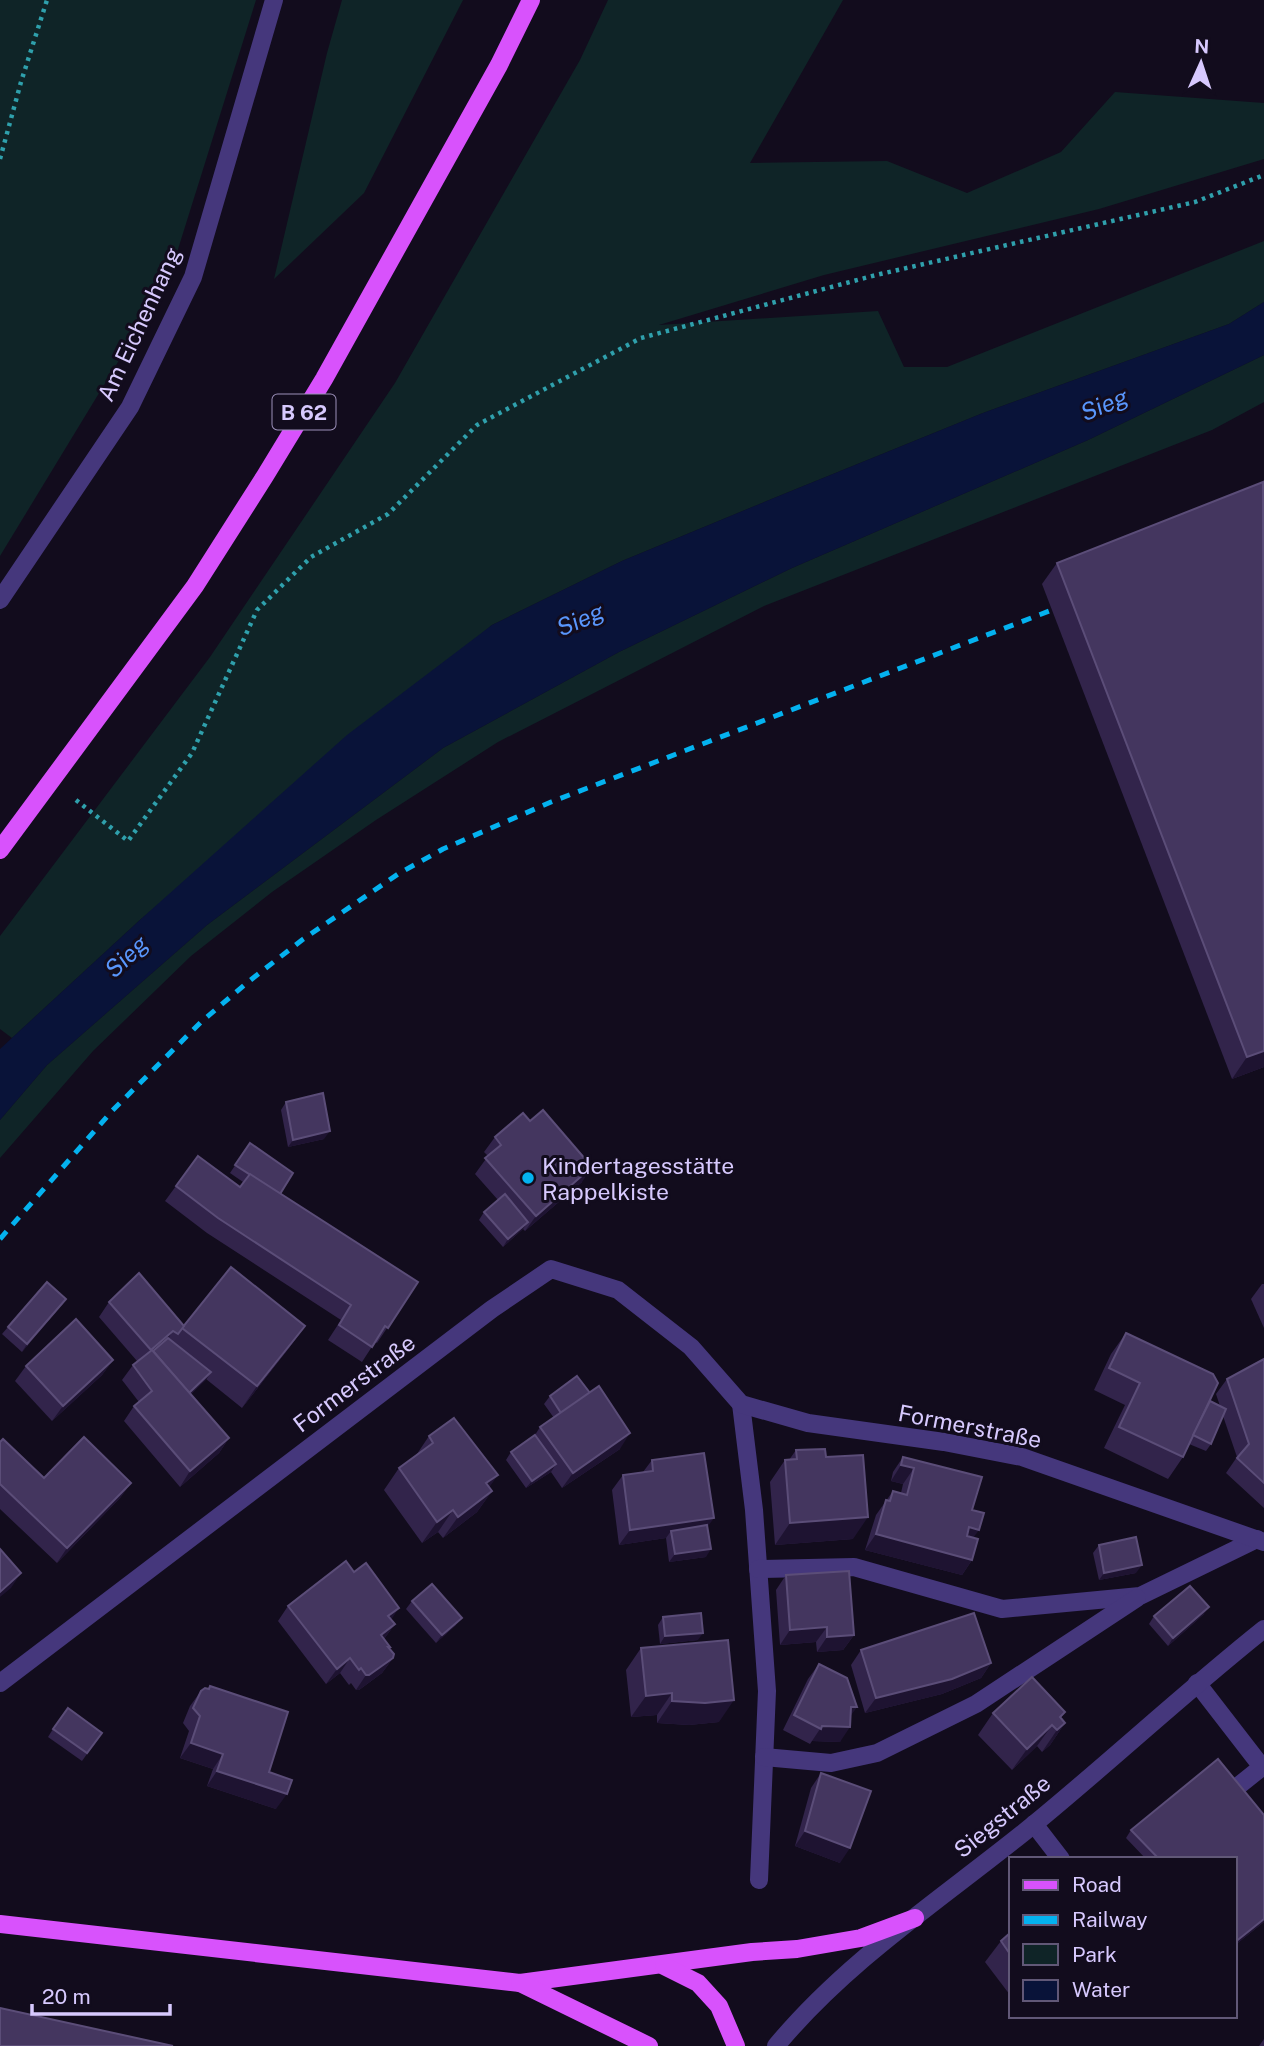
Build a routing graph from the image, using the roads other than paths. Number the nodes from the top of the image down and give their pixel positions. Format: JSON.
{"nodes":[{"id":1,"x":274,"y":0,"type":"edge"},
{"id":2,"x":531,"y":0,"type":"edge"},
{"id":3,"x":0,"y":600,"type":"edge"},
{"id":4,"x":0,"y":850,"type":"edge"},
{"id":5,"x":741,"y":1404,"type":"junction"},
{"id":6,"x":1260,"y":1541,"type":"edge"},
{"id":7,"x":758,"y":1569,"type":"junction"},
{"id":8,"x":1140,"y":1596,"type":"junction"},
{"id":9,"x":1264,"y":1629,"type":"edge"},
{"id":10,"x":0,"y":1683,"type":"edge"},
{"id":11,"x":1196,"y":1683,"type":"junction"},
{"id":12,"x":764,"y":1757,"type":"junction"},
{"id":13,"x":1232,"y":1791,"type":"edge"},
{"id":14,"x":1034,"y":1824,"type":"junction"},
{"id":15,"x":1059,"y":1857,"type":"edge"},
{"id":16,"x":759,"y":1880,"type":"dead end"},
{"id":17,"x":915,"y":1918,"type":"junction"},
{"id":18,"x":0,"y":1924,"type":"edge"},
{"id":19,"x":664,"y":1966,"type":"junction"},
{"id":20,"x":520,"y":1983,"type":"junction"},
{"id":21,"x":649,"y":2046,"type":"edge"},
{"id":22,"x":736,"y":2046,"type":"edge"},
{"id":23,"x":776,"y":2046,"type":"edge"}],
"edges":[{"from":1,"to":3,"type":"street","name":"Am Eichenhang"},
{"from":2,"to":4,"type":"main road","number":"B 62"},
{"from":5,"to":6,"type":"street","name":"Formerstraße"},
{"from":5,"to":7,"type":"street"},
{"from":5,"to":10,"type":"street","name":"Formerstraße"},
{"from":6,"to":8,"type":"street"},
{"from":7,"to":8,"type":"street"},
{"from":7,"to":12,"type":"street"},
{"from":8,"to":12,"type":"street"},
{"from":9,"to":11,"type":"street","name":"Siegstraße"},
{"from":11,"to":13,"type":"street"},
{"from":11,"to":14,"type":"street","name":"Siegstraße"},
{"from":12,"to":16,"type":"street"},
{"from":14,"to":15,"type":"street"},
{"from":14,"to":17,"type":"street","name":"Siegstraße"},
{"from":17,"to":19,"type":"main road"},
{"from":17,"to":23,"type":"street","name":"Siegstraße"},
{"from":18,"to":20,"type":"main road"},
{"from":19,"to":20,"type":"main road"},
{"from":19,"to":22,"type":"main road"},
{"from":20,"to":21,"type":"main road"}]}
